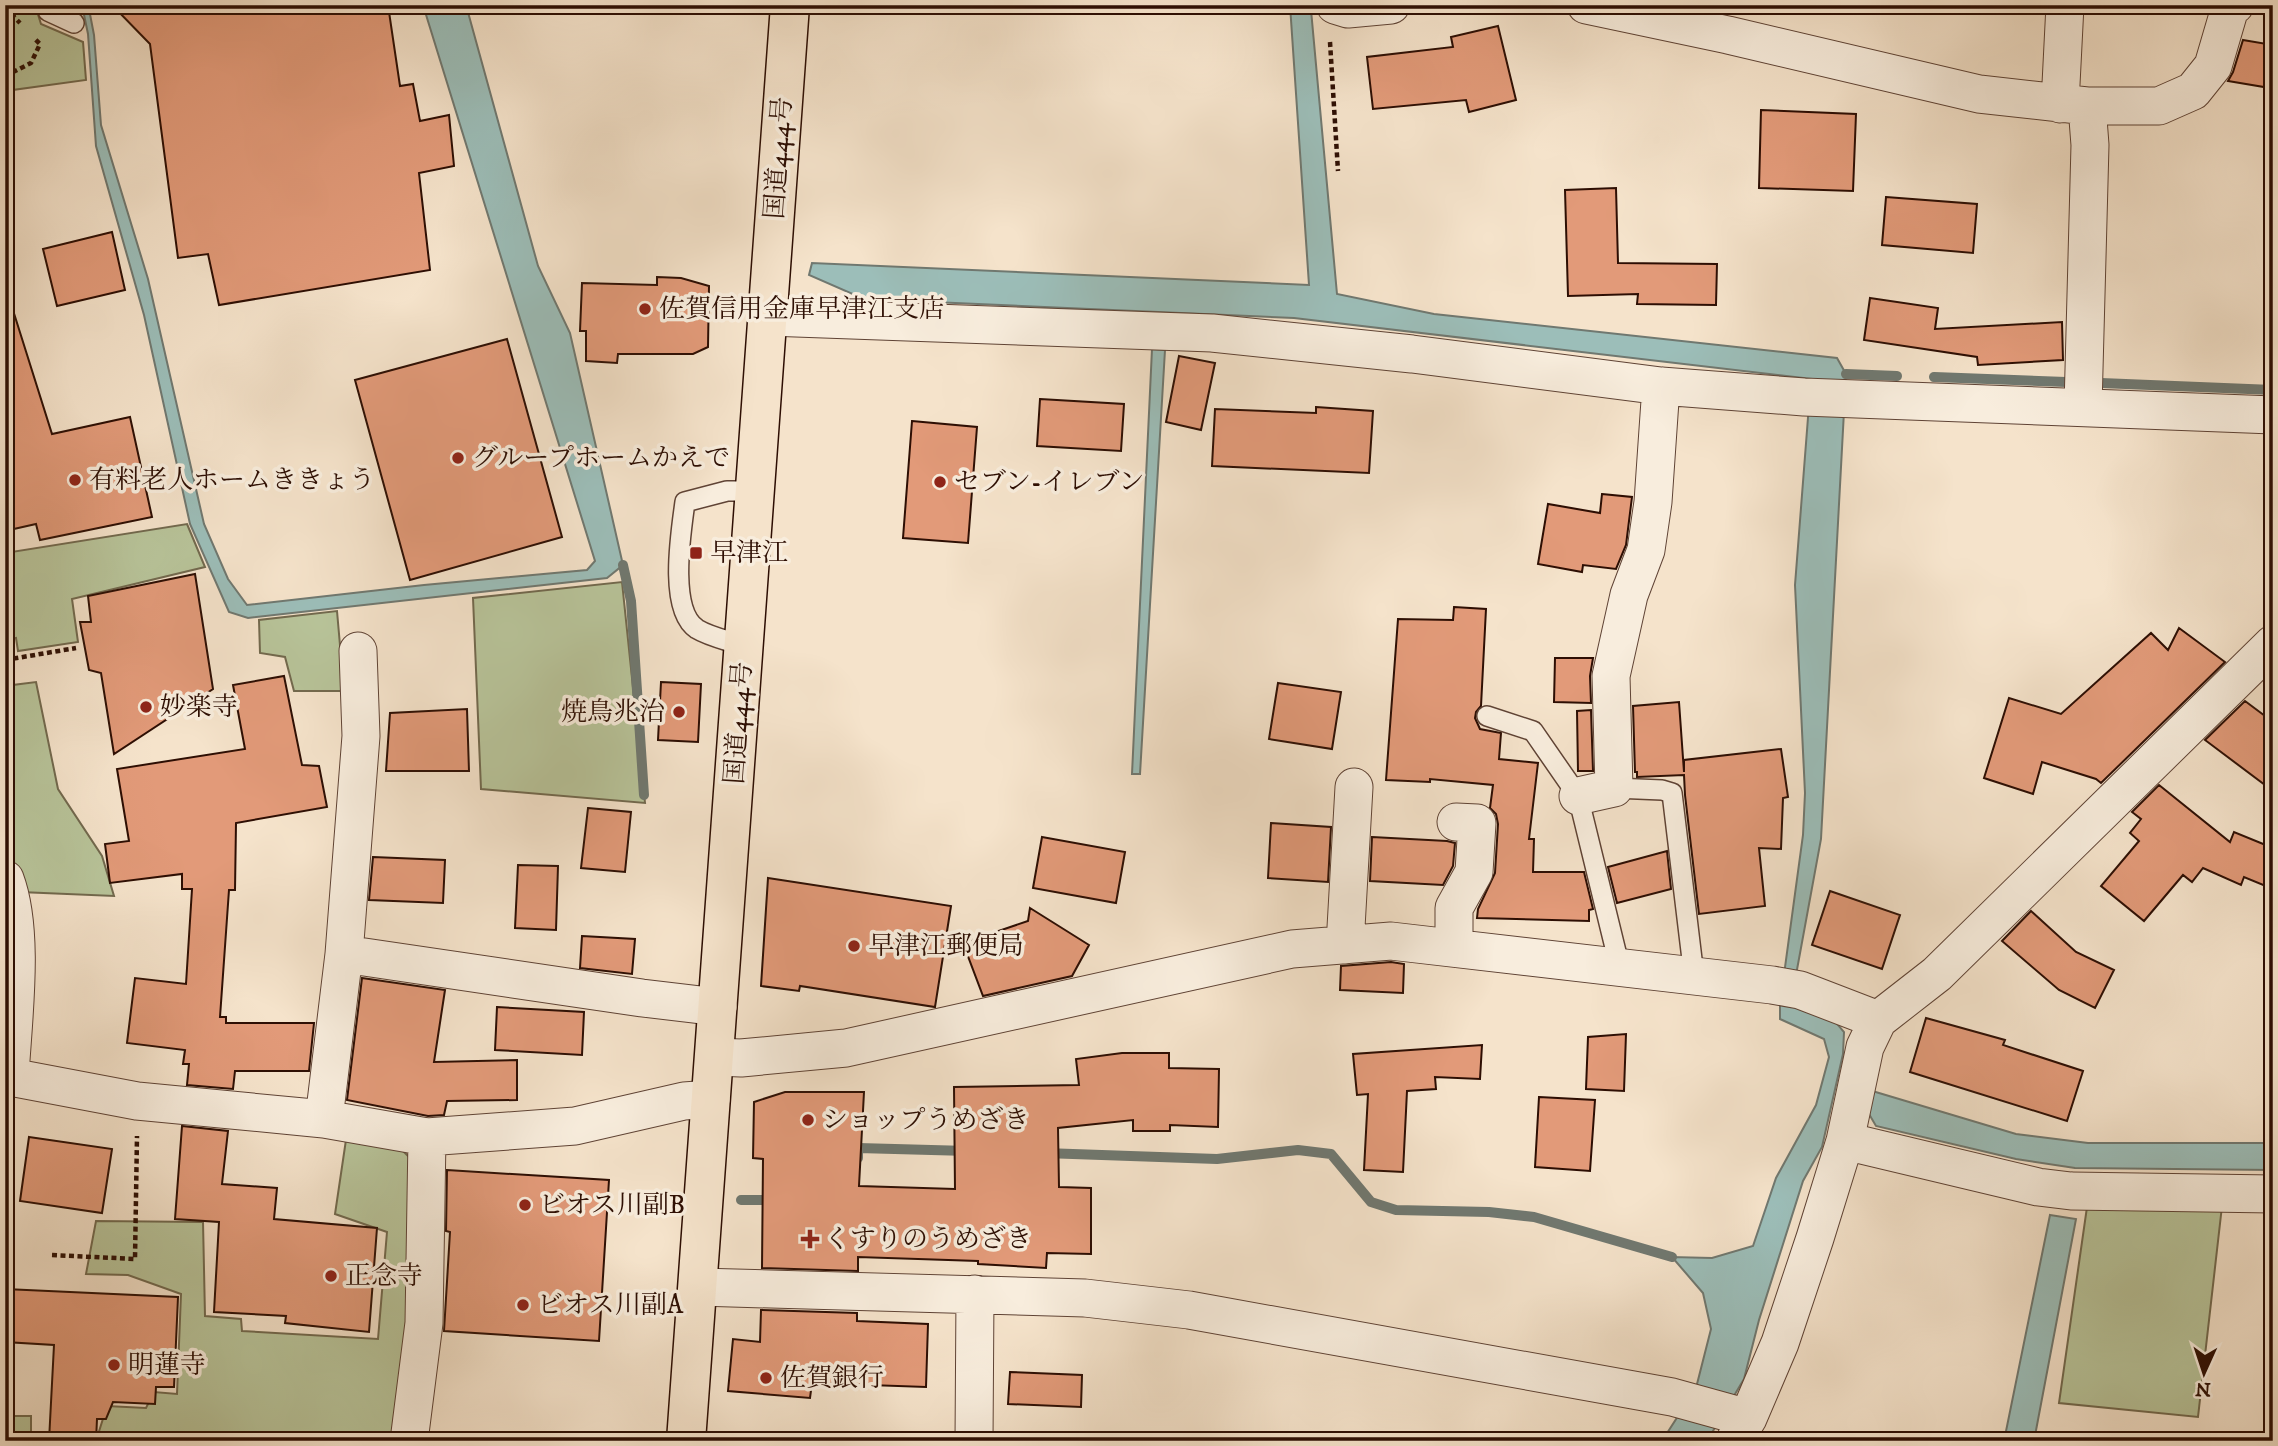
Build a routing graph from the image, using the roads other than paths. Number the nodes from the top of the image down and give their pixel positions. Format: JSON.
{"nodes":[{"id":1,"x":46,"y":5,"type":"edge"},
{"id":2,"x":790,"y":5,"type":"edge"},
{"id":3,"x":1391,"y":5,"type":"edge"},
{"id":4,"x":2065,"y":5,"type":"edge"},
{"id":5,"x":2235,"y":5,"type":"edge"},
{"id":6,"x":1336,"y":6,"type":"edge"},
{"id":7,"x":1600,"y":6,"type":"edge"},
{"id":8,"x":74,"y":23,"type":"dead end"},
{"id":9,"x":2073,"y":105,"type":"junction"},
{"id":10,"x":768,"y":317,"type":"junction"},
{"id":11,"x":1661,"y":386,"type":"junction"},
{"id":12,"x":2083,"y":407,"type":"junction"},
{"id":13,"x":2273,"y":415,"type":"edge"},
{"id":14,"x":755,"y":491,"type":"junction"},
{"id":15,"x":2273,"y":644,"type":"edge"},
{"id":16,"x":744,"y":646,"type":"junction"},
{"id":17,"x":358,"y":651,"type":"dead end"},
{"id":18,"x":1487,"y":716,"type":"dead end"},
{"id":19,"x":1354,"y":787,"type":"dead end"},
{"id":20,"x":1614,"y":788,"type":"junction"},
{"id":21,"x":1578,"y":796,"type":"junction"},
{"id":22,"x":1456,"y":822,"type":"dead end"},
{"id":23,"x":5,"y":879,"type":"edge"},
{"id":24,"x":1345,"y":945,"type":"junction"},
{"id":25,"x":1454,"y":948,"type":"junction"},
{"id":26,"x":344,"y":954,"type":"junction"},
{"id":27,"x":1620,"y":968,"type":"junction"},
{"id":28,"x":1694,"y":976,"type":"junction"},
{"id":29,"x":718,"y":1007,"type":"junction"},
{"id":30,"x":1878,"y":1020,"type":"junction"},
{"id":31,"x":715,"y":1058,"type":"junction"},
{"id":32,"x":7,"y":1076,"type":"edge"},
{"id":33,"x":712,"y":1099,"type":"junction"},
{"id":34,"x":324,"y":1119,"type":"junction"},
{"id":35,"x":427,"y":1137,"type":"junction"},
{"id":36,"x":1845,"y":1141,"type":"junction"},
{"id":37,"x":2273,"y":1194,"type":"edge"},
{"id":38,"x":698,"y":1287,"type":"junction"},
{"id":39,"x":975,"y":1294,"type":"junction"},
{"id":40,"x":1741,"y":1430,"type":"edge"},
{"id":41,"x":409,"y":1441,"type":"edge"},
{"id":42,"x":686,"y":1441,"type":"edge"},
{"id":43,"x":974,"y":1441,"type":"edge"}],
"edges":[{"from":1,"to":8,"type":"lane"},
{"from":2,"to":10,"type":"highway","name":"国道444号"},
{"from":3,"to":6,"type":"street"},
{"from":4,"to":9,"type":"street"},
{"from":5,"to":9,"type":"street"},
{"from":7,"to":9,"type":"street"},
{"from":9,"to":12,"type":"street"},
{"from":10,"to":11,"type":"street"},
{"from":10,"to":14,"type":"highway","name":"国道444号"},
{"from":11,"to":12,"type":"street"},
{"from":11,"to":20,"type":"street"},
{"from":12,"to":13,"type":"street"},
{"from":14,"to":16,"type":"highway","name":"国道444号"},
{"from":14,"to":16,"type":"lane"},
{"from":15,"to":30,"type":"street"},
{"from":16,"to":29,"type":"highway","name":"国道444号"},
{"from":17,"to":26,"type":"street"},
{"from":18,"to":21,"type":"lane"},
{"from":19,"to":24,"type":"street"},
{"from":20,"to":21,"type":"street"},
{"from":20,"to":28,"type":"lane"},
{"from":21,"to":27,"type":"lane"},
{"from":22,"to":25,"type":"street"},
{"from":23,"to":32,"type":"street"},
{"from":24,"to":25,"type":"street"},
{"from":24,"to":31,"type":"street"},
{"from":25,"to":27,"type":"street"},
{"from":26,"to":29,"type":"street"},
{"from":26,"to":34,"type":"street"},
{"from":27,"to":28,"type":"street"},
{"from":28,"to":30,"type":"street"},
{"from":29,"to":31,"type":"highway","name":"国道444号"},
{"from":30,"to":36,"type":"street"},
{"from":31,"to":33,"type":"highway","name":"国道444号"},
{"from":32,"to":34,"type":"street"},
{"from":33,"to":35,"type":"street"},
{"from":33,"to":38,"type":"highway","name":"国道444号"},
{"from":34,"to":35,"type":"street"},
{"from":35,"to":41,"type":"street"},
{"from":36,"to":37,"type":"street"},
{"from":36,"to":40,"type":"street"},
{"from":38,"to":39,"type":"street"},
{"from":38,"to":42,"type":"highway","name":"国道444号"},
{"from":39,"to":40,"type":"street"},
{"from":39,"to":43,"type":"street"}]}
